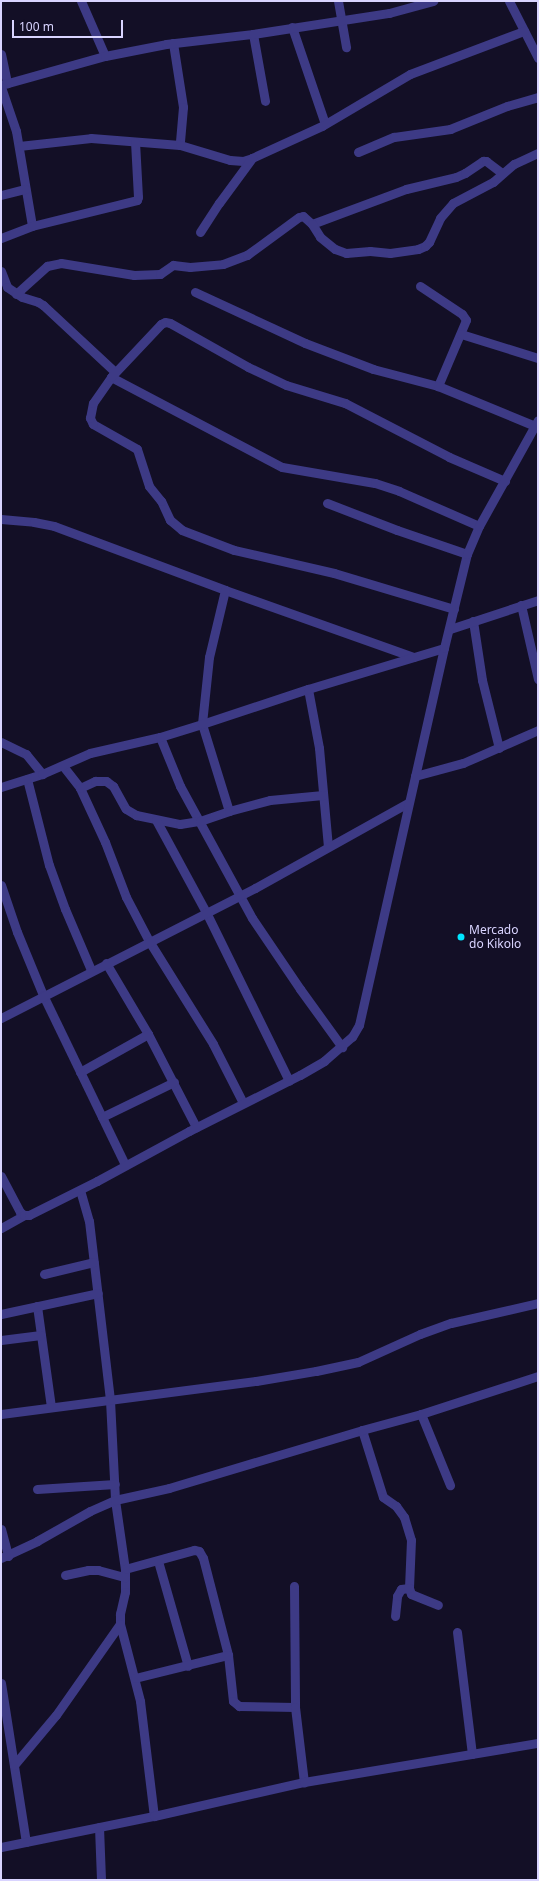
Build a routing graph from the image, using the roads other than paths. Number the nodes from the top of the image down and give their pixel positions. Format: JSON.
{"nodes":[{"id":1,"x":81,"y":1,"type":"edge"},
{"id":2,"x":338,"y":1,"type":"edge"},
{"id":3,"x":433,"y":1,"type":"edge"},
{"id":4,"x":509,"y":1,"type":"edge"},
{"id":5,"x":341,"y":20,"type":"junction"},
{"id":6,"x":292,"y":27,"type":"junction"},
{"id":7,"x":524,"y":31,"type":"junction"},
{"id":8,"x":253,"y":34,"type":"junction"},
{"id":9,"x":173,"y":43,"type":"junction"},
{"id":10,"x":346,"y":47,"type":"dead end"},
{"id":11,"x":1,"y":54,"type":"edge"},
{"id":12,"x":105,"y":56,"type":"junction"},
{"id":13,"x":538,"y":58,"type":"edge"},
{"id":14,"x":3,"y":85,"type":"edge"},
{"id":15,"x":538,"y":96,"type":"edge"},
{"id":16,"x":265,"y":101,"type":"dead end"},
{"id":17,"x":325,"y":124,"type":"junction"},
{"id":18,"x":135,"y":142,"type":"junction"},
{"id":19,"x":180,"y":145,"type":"junction"},
{"id":20,"x":19,"y":146,"type":"junction"},
{"id":21,"x":358,"y":152,"type":"dead end"},
{"id":22,"x":538,"y":152,"type":"edge"},
{"id":23,"x":252,"y":158,"type":"junction"},
{"id":24,"x":502,"y":174,"type":"junction"},
{"id":25,"x":25,"y":189,"type":"junction"},
{"id":26,"x":1,"y":195,"type":"edge"},
{"id":27,"x":312,"y":224,"type":"junction"},
{"id":28,"x":32,"y":226,"type":"junction"},
{"id":29,"x":200,"y":232,"type":"dead end"},
{"id":30,"x":1,"y":238,"type":"edge"},
{"id":31,"x":1,"y":271,"type":"edge"},
{"id":32,"x":420,"y":286,"type":"dead end"},
{"id":33,"x":195,"y":292,"type":"dead end"},
{"id":34,"x":16,"y":294,"type":"junction"},
{"id":35,"x":461,"y":334,"type":"junction"},
{"id":36,"x":538,"y":358,"type":"edge"},
{"id":37,"x":113,"y":375,"type":"junction"},
{"id":38,"x":438,"y":386,"type":"junction"},
{"id":39,"x":537,"y":423,"type":"edge"},
{"id":40,"x":505,"y":480,"type":"junction"},
{"id":41,"x":327,"y":503,"type":"dead end"},
{"id":42,"x":1,"y":519,"type":"edge"},
{"id":43,"x":479,"y":526,"type":"junction"},
{"id":44,"x":467,"y":554,"type":"junction"},
{"id":45,"x":225,"y":590,"type":"junction"},
{"id":46,"x":538,"y":600,"type":"edge"},
{"id":47,"x":521,"y":606,"type":"junction"},
{"id":48,"x":454,"y":609,"type":"junction"},
{"id":49,"x":473,"y":621,"type":"junction"},
{"id":50,"x":450,"y":629,"type":"junction"},
{"id":51,"x":444,"y":648,"type":"junction"},
{"id":52,"x":413,"y":657,"type":"junction"},
{"id":53,"x":538,"y":679,"type":"edge"},
{"id":54,"x":308,"y":689,"type":"junction"},
{"id":55,"x":202,"y":724,"type":"junction"},
{"id":56,"x":538,"y":730,"type":"edge"},
{"id":57,"x":160,"y":737,"type":"junction"},
{"id":58,"x":1,"y":742,"type":"edge"},
{"id":59,"x":499,"y":748,"type":"junction"},
{"id":60,"x":63,"y":766,"type":"junction"},
{"id":61,"x":42,"y":774,"type":"junction"},
{"id":62,"x":414,"y":776,"type":"junction"},
{"id":63,"x":27,"y":779,"type":"junction"},
{"id":64,"x":1,"y":787,"type":"edge"},
{"id":65,"x":80,"y":788,"type":"junction"},
{"id":66,"x":323,"y":795,"type":"junction"},
{"id":67,"x":408,"y":803,"type":"junction"},
{"id":68,"x":229,"y":811,"type":"junction"},
{"id":69,"x":156,"y":820,"type":"junction"},
{"id":70,"x":200,"y":822,"type":"junction"},
{"id":71,"x":328,"y":847,"type":"junction"},
{"id":72,"x":1,"y":885,"type":"edge"},
{"id":73,"x":240,"y":895,"type":"junction"},
{"id":74,"x":206,"y":912,"type":"junction"},
{"id":75,"x":149,"y":941,"type":"junction"},
{"id":76,"x":106,"y":963,"type":"junction"},
{"id":77,"x":92,"y":970,"type":"junction"},
{"id":78,"x":43,"y":995,"type":"junction"},
{"id":79,"x":1,"y":1018,"type":"edge"},
{"id":80,"x":148,"y":1034,"type":"junction"},
{"id":81,"x":342,"y":1047,"type":"junction"},
{"id":82,"x":80,"y":1072,"type":"junction"},
{"id":83,"x":289,"y":1081,"type":"junction"},
{"id":84,"x":174,"y":1082,"type":"junction"},
{"id":85,"x":243,"y":1103,"type":"junction"},
{"id":86,"x":102,"y":1117,"type":"junction"},
{"id":87,"x":196,"y":1127,"type":"junction"},
{"id":88,"x":125,"y":1165,"type":"junction"},
{"id":89,"x":1,"y":1176,"type":"edge"},
{"id":90,"x":80,"y":1190,"type":"junction"},
{"id":91,"x":24,"y":1215,"type":"junction"},
{"id":92,"x":1,"y":1228,"type":"edge"},
{"id":93,"x":94,"y":1262,"type":"junction"},
{"id":94,"x":44,"y":1274,"type":"dead end"},
{"id":95,"x":98,"y":1293,"type":"junction"},
{"id":96,"x":538,"y":1303,"type":"edge"},
{"id":97,"x":37,"y":1306,"type":"junction"},
{"id":98,"x":1,"y":1314,"type":"edge"},
{"id":99,"x":41,"y":1335,"type":"junction"},
{"id":100,"x":1,"y":1340,"type":"edge"},
{"id":101,"x":538,"y":1376,"type":"edge"},
{"id":102,"x":110,"y":1400,"type":"junction"},
{"id":103,"x":51,"y":1407,"type":"junction"},
{"id":104,"x":1,"y":1414,"type":"edge"},
{"id":105,"x":421,"y":1414,"type":"junction"},
{"id":106,"x":362,"y":1430,"type":"junction"},
{"id":107,"x":115,"y":1484,"type":"junction"},
{"id":108,"x":450,"y":1485,"type":"dead end"},
{"id":109,"x":37,"y":1489,"type":"dead end"},
{"id":110,"x":115,"y":1500,"type":"junction"},
{"id":111,"x":1,"y":1530,"type":"edge"},
{"id":112,"x":5,"y":1557,"type":"edge"},
{"id":113,"x":158,"y":1562,"type":"junction"},
{"id":114,"x":125,"y":1573,"type":"junction"},
{"id":115,"x":65,"y":1575,"type":"dead end"},
{"id":116,"x":294,"y":1586,"type":"dead end"},
{"id":117,"x":409,"y":1588,"type":"junction"},
{"id":118,"x":438,"y":1605,"type":"dead end"},
{"id":119,"x":395,"y":1616,"type":"dead end"},
{"id":120,"x":120,"y":1624,"type":"junction"},
{"id":121,"x":457,"y":1632,"type":"dead end"},
{"id":122,"x":228,"y":1655,"type":"junction"},
{"id":123,"x":188,"y":1666,"type":"junction"},
{"id":124,"x":135,"y":1678,"type":"junction"},
{"id":125,"x":1,"y":1683,"type":"edge"},
{"id":126,"x":295,"y":1707,"type":"junction"},
{"id":127,"x":538,"y":1743,"type":"edge"},
{"id":128,"x":472,"y":1754,"type":"junction"},
{"id":129,"x":14,"y":1765,"type":"junction"},
{"id":130,"x":304,"y":1782,"type":"junction"},
{"id":131,"x":154,"y":1816,"type":"junction"},
{"id":132,"x":99,"y":1827,"type":"junction"},
{"id":133,"x":26,"y":1842,"type":"junction"},
{"id":134,"x":1,"y":1847,"type":"edge"},
{"id":135,"x":101,"y":1880,"type":"edge"}],
"edges":[{"from":1,"to":12,"type":"street"},
{"from":2,"to":5,"type":"street"},
{"from":3,"to":5,"type":"street"},
{"from":4,"to":7,"type":"street"},
{"from":5,"to":6,"type":"street"},
{"from":5,"to":10,"type":"street"},
{"from":6,"to":8,"type":"street"},
{"from":6,"to":17,"type":"street"},
{"from":7,"to":13,"type":"street"},
{"from":7,"to":17,"type":"street"},
{"from":8,"to":9,"type":"street"},
{"from":8,"to":16,"type":"street"},
{"from":9,"to":12,"type":"street"},
{"from":9,"to":19,"type":"street"},
{"from":11,"to":14,"type":"street"},
{"from":12,"to":14,"type":"street"},
{"from":14,"to":20,"type":"street"},
{"from":15,"to":21,"type":"street"},
{"from":17,"to":23,"type":"street"},
{"from":18,"to":19,"type":"street"},
{"from":18,"to":20,"type":"street"},
{"from":18,"to":28,"type":"street"},
{"from":19,"to":23,"type":"street"},
{"from":20,"to":25,"type":"street"},
{"from":22,"to":24,"type":"street"},
{"from":23,"to":29,"type":"street"},
{"from":24,"to":27,"type":"street"},
{"from":24,"to":27,"type":"street"},
{"from":25,"to":26,"type":"street"},
{"from":25,"to":28,"type":"street"},
{"from":27,"to":34,"type":"street"},
{"from":28,"to":30,"type":"street"},
{"from":31,"to":34,"type":"street"},
{"from":32,"to":35,"type":"street"},
{"from":33,"to":38,"type":"street"},
{"from":34,"to":37,"type":"street"},
{"from":35,"to":36,"type":"street"},
{"from":35,"to":38,"type":"street"},
{"from":37,"to":40,"type":"street"},
{"from":37,"to":43,"type":"street"},
{"from":37,"to":48,"type":"street"},
{"from":38,"to":39,"type":"street"},
{"from":39,"to":40,"type":"street"},
{"from":40,"to":43,"type":"street"},
{"from":41,"to":44,"type":"street"},
{"from":42,"to":45,"type":"street"},
{"from":43,"to":44,"type":"street"},
{"from":44,"to":48,"type":"street"},
{"from":45,"to":52,"type":"street"},
{"from":45,"to":55,"type":"street"},
{"from":46,"to":47,"type":"street"},
{"from":47,"to":49,"type":"street"},
{"from":47,"to":53,"type":"street"},
{"from":48,"to":50,"type":"street"},
{"from":49,"to":50,"type":"street"},
{"from":49,"to":59,"type":"street"},
{"from":50,"to":51,"type":"street"},
{"from":51,"to":52,"type":"street"},
{"from":51,"to":62,"type":"street"},
{"from":52,"to":54,"type":"street"},
{"from":54,"to":55,"type":"street"},
{"from":54,"to":66,"type":"street"},
{"from":55,"to":57,"type":"street"},
{"from":55,"to":68,"type":"street"},
{"from":56,"to":59,"type":"street"},
{"from":57,"to":60,"type":"street"},
{"from":57,"to":70,"type":"street"},
{"from":58,"to":61,"type":"street"},
{"from":59,"to":62,"type":"street"},
{"from":60,"to":61,"type":"street"},
{"from":60,"to":65,"type":"street"},
{"from":61,"to":63,"type":"street"},
{"from":62,"to":67,"type":"street"},
{"from":63,"to":64,"type":"street"},
{"from":63,"to":77,"type":"street"},
{"from":65,"to":69,"type":"street"},
{"from":65,"to":75,"type":"street"},
{"from":66,"to":68,"type":"street"},
{"from":66,"to":71,"type":"street"},
{"from":67,"to":71,"type":"street"},
{"from":67,"to":81,"type":"street"},
{"from":68,"to":70,"type":"street"},
{"from":69,"to":70,"type":"street"},
{"from":69,"to":74,"type":"street"},
{"from":70,"to":73,"type":"street"},
{"from":71,"to":73,"type":"street"},
{"from":72,"to":78,"type":"street"},
{"from":73,"to":74,"type":"street"},
{"from":73,"to":81,"type":"street"},
{"from":74,"to":75,"type":"street"},
{"from":74,"to":83,"type":"street"},
{"from":75,"to":76,"type":"street"},
{"from":75,"to":85,"type":"street"},
{"from":76,"to":77,"type":"street"},
{"from":76,"to":80,"type":"street"},
{"from":77,"to":78,"type":"street"},
{"from":78,"to":79,"type":"street"},
{"from":78,"to":82,"type":"street"},
{"from":80,"to":82,"type":"street"},
{"from":80,"to":84,"type":"street"},
{"from":81,"to":83,"type":"street"},
{"from":82,"to":86,"type":"street"},
{"from":83,"to":85,"type":"street"},
{"from":84,"to":86,"type":"street"},
{"from":84,"to":87,"type":"street"},
{"from":85,"to":87,"type":"street"},
{"from":86,"to":88,"type":"street"},
{"from":87,"to":88,"type":"street"},
{"from":88,"to":90,"type":"street"},
{"from":89,"to":91,"type":"street"},
{"from":90,"to":91,"type":"street"},
{"from":90,"to":93,"type":"street"},
{"from":91,"to":92,"type":"street"},
{"from":93,"to":94,"type":"street"},
{"from":93,"to":95,"type":"street"},
{"from":95,"to":97,"type":"street"},
{"from":95,"to":102,"type":"street"},
{"from":96,"to":102,"type":"street"},
{"from":97,"to":98,"type":"street"},
{"from":97,"to":99,"type":"street"},
{"from":99,"to":100,"type":"street"},
{"from":99,"to":103,"type":"street"},
{"from":101,"to":105,"type":"street"},
{"from":102,"to":103,"type":"street"},
{"from":102,"to":107,"type":"street"},
{"from":103,"to":104,"type":"street"},
{"from":105,"to":106,"type":"street"},
{"from":105,"to":108,"type":"street"},
{"from":106,"to":110,"type":"street"},
{"from":106,"to":117,"type":"street"},
{"from":107,"to":109,"type":"street"},
{"from":107,"to":110,"type":"street"},
{"from":110,"to":112,"type":"street"},
{"from":110,"to":114,"type":"street"},
{"from":111,"to":112,"type":"street"},
{"from":113,"to":114,"type":"street"},
{"from":113,"to":122,"type":"street"},
{"from":113,"to":123,"type":"street"},
{"from":114,"to":115,"type":"street"},
{"from":114,"to":120,"type":"street"},
{"from":116,"to":126,"type":"street"},
{"from":117,"to":118,"type":"street"},
{"from":117,"to":119,"type":"street"},
{"from":120,"to":124,"type":"street"},
{"from":120,"to":129,"type":"street"},
{"from":121,"to":128,"type":"street"},
{"from":122,"to":123,"type":"street"},
{"from":122,"to":126,"type":"street"},
{"from":123,"to":124,"type":"street"},
{"from":124,"to":131,"type":"street"},
{"from":125,"to":129,"type":"street"},
{"from":126,"to":130,"type":"street"},
{"from":127,"to":128,"type":"street"},
{"from":128,"to":130,"type":"street"},
{"from":129,"to":133,"type":"street"},
{"from":130,"to":131,"type":"street"},
{"from":131,"to":132,"type":"street"},
{"from":132,"to":133,"type":"street"},
{"from":132,"to":135,"type":"street"},
{"from":133,"to":134,"type":"street"}]}
